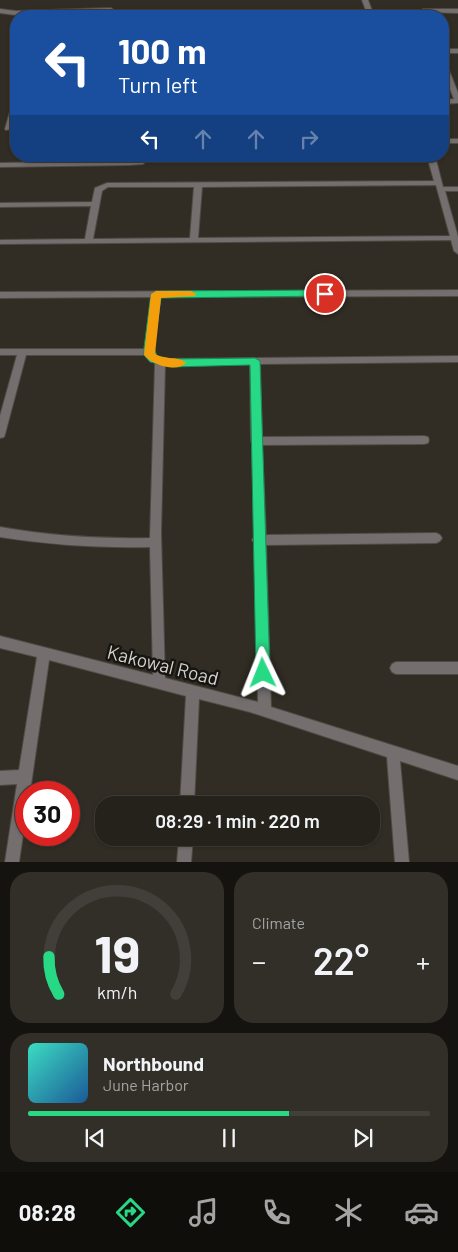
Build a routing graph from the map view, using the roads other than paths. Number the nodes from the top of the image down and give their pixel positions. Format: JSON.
{"nodes":[{"id":1,"x":449,"y":75,"type":"joint"},
{"id":2,"x":458,"y":75,"type":"edge"},
{"id":3,"x":458,"y":101,"type":"edge"},
{"id":4,"x":51,"y":162,"type":"edge"},
{"id":5,"x":114,"y":162,"type":"edge"},
{"id":6,"x":140,"y":162,"type":"edge"},
{"id":7,"x":433,"y":162,"type":"edge"},
{"id":8,"x":0,"y":165,"type":"edge"},
{"id":9,"x":198,"y":185,"type":"junction"},
{"id":10,"x":440,"y":186,"type":"junction"},
{"id":11,"x":458,"y":189,"type":"edge"},
{"id":12,"x":0,"y":204,"type":"edge"},
{"id":13,"x":96,"y":204,"type":"junction"},
{"id":14,"x":454,"y":238,"type":"junction"},
{"id":15,"x":194,"y":240,"type":"junction"},
{"id":16,"x":89,"y":241,"type":"junction"},
{"id":17,"x":0,"y":242,"type":"edge"},
{"id":18,"x":458,"y":251,"type":"edge"},
{"id":19,"x":458,"y":293,"type":"edge"},
{"id":20,"x":156,"y":294,"type":"junction"},
{"id":21,"x":0,"y":295,"type":"edge"},
{"id":22,"x":0,"y":352,"type":"edge"},
{"id":23,"x":22,"y":352,"type":"junction"},
{"id":24,"x":150,"y":352,"type":"junction"},
{"id":25,"x":458,"y":359,"type":"edge"},
{"id":26,"x":255,"y":361,"type":"junction"},
{"id":27,"x":160,"y":362,"type":"junction"},
{"id":28,"x":2,"y":422,"type":"edge"},
{"id":29,"x":0,"y":434,"type":"edge"},
{"id":30,"x":424,"y":440,"type":"dead end"},
{"id":31,"x":256,"y":441,"type":"junction"},
{"id":32,"x":0,"y":532,"type":"edge"},
{"id":33,"x":436,"y":538,"type":"dead end"},
{"id":34,"x":258,"y":540,"type":"junction"},
{"id":35,"x":156,"y":542,"type":"junction"},
{"id":36,"x":0,"y":642,"type":"edge"},
{"id":37,"x":44,"y":654,"type":"junction"},
{"id":38,"x":396,"y":668,"type":"dead end"},
{"id":39,"x":458,"y":668,"type":"edge"},
{"id":40,"x":159,"y":683,"type":"junction"},
{"id":41,"x":193,"y":692,"type":"junction"},
{"id":42,"x":265,"y":711,"type":"junction"},
{"id":43,"x":393,"y":751,"type":"junction"},
{"id":44,"x":458,"y":773,"type":"edge"},
{"id":45,"x":24,"y":777,"type":"junction"},
{"id":46,"x":0,"y":778,"type":"edge"},
{"id":47,"x":187,"y":796,"type":"edge"},
{"id":48,"x":185,"y":846,"type":"edge"},
{"id":49,"x":12,"y":862,"type":"edge"},
{"id":50,"x":184,"y":862,"type":"edge"},
{"id":51,"x":402,"y":862,"type":"edge"}],
"edges":[{"from":1,"to":2,"type":"street"},
{"from":1,"to":3,"type":"street"},
{"from":4,"to":8,"type":"street"},
{"from":5,"to":6,"type":"street"},
{"from":7,"to":10,"type":"street"},
{"from":9,"to":10,"type":"street"},
{"from":9,"to":13,"type":"street"},
{"from":9,"to":15,"type":"street"},
{"from":10,"to":11,"type":"street"},
{"from":10,"to":14,"type":"street"},
{"from":12,"to":13,"type":"street"},
{"from":13,"to":16,"type":"street"},
{"from":14,"to":15,"type":"street"},
{"from":14,"to":18,"type":"street"},
{"from":15,"to":16,"type":"street"},
{"from":16,"to":17,"type":"street"},
{"from":19,"to":20,"type":"street"},
{"from":20,"to":21,"type":"street"},
{"from":20,"to":24,"type":"street"},
{"from":22,"to":23,"type":"street"},
{"from":23,"to":24,"type":"street"},
{"from":23,"to":28,"type":"street"},
{"from":24,"to":27,"type":"street"},
{"from":25,"to":26,"type":"street"},
{"from":26,"to":27,"type":"street"},
{"from":26,"to":31,"type":"street"},
{"from":27,"to":35,"type":"street"},
{"from":28,"to":29,"type":"street"},
{"from":30,"to":31,"type":"street"},
{"from":31,"to":34,"type":"street"},
{"from":32,"to":35,"type":"street"},
{"from":33,"to":34,"type":"street"},
{"from":34,"to":42,"type":"street"},
{"from":35,"to":40,"type":"street"},
{"from":36,"to":37,"type":"street","name":"Kakowal Road"},
{"from":37,"to":40,"type":"street","name":"Kakowal Road"},
{"from":37,"to":45,"type":"street"},
{"from":38,"to":39,"type":"street"},
{"from":40,"to":41,"type":"street","name":"Kakowal Road"},
{"from":41,"to":42,"type":"street","name":"Kakowal Road"},
{"from":41,"to":47,"type":"street"},
{"from":42,"to":43,"type":"street","name":"Kakowal Road"},
{"from":43,"to":44,"type":"street","name":"Kakowal Road"},
{"from":43,"to":51,"type":"street"},
{"from":45,"to":46,"type":"street"},
{"from":45,"to":49,"type":"street"},
{"from":48,"to":50,"type":"street"}]}
